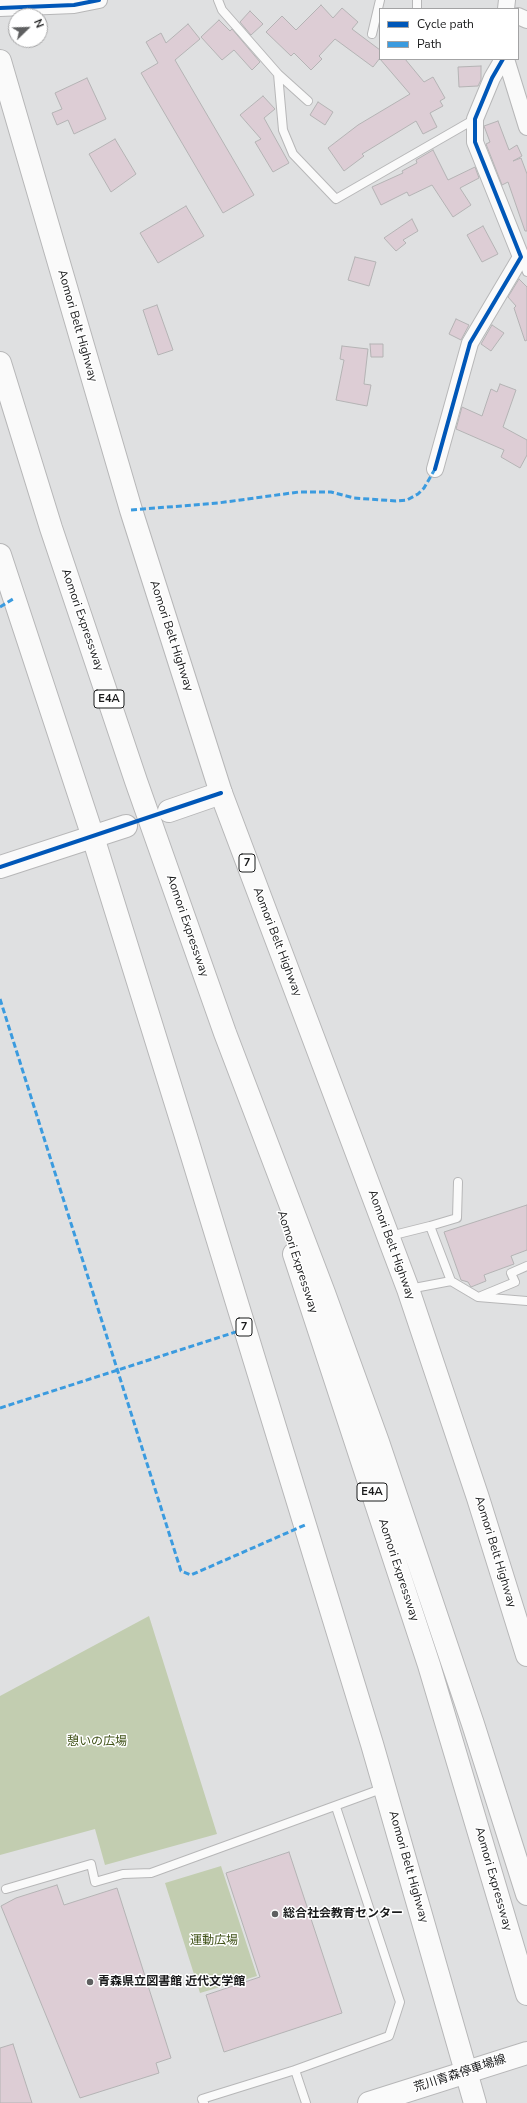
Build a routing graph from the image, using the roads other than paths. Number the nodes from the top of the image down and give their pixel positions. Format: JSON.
{"nodes":[{"id":1,"x":99,"y":0,"type":"edge"},
{"id":2,"x":218,"y":0,"type":"edge"},
{"id":3,"x":380,"y":0,"type":"edge"},
{"id":4,"x":0,"y":8,"type":"edge"},
{"id":5,"x":372,"y":34,"type":"dead end"},
{"id":6,"x":502,"y":60,"type":"edge"},
{"id":7,"x":506,"y":60,"type":"edge"},
{"id":8,"x":0,"y":61,"type":"edge"},
{"id":9,"x":278,"y":74,"type":"junction"},
{"id":10,"x":308,"y":101,"type":"dead end"},
{"id":11,"x":475,"y":119,"type":"junction"},
{"id":12,"x":527,"y":128,"type":"edge"},
{"id":13,"x":521,"y":257,"type":"junction"},
{"id":14,"x":527,"y":272,"type":"edge"},
{"id":15,"x":0,"y":363,"type":"edge"},
{"id":16,"x":435,"y":468,"type":"dead end"},
{"id":17,"x":0,"y":555,"type":"edge"},
{"id":18,"x":221,"y":793,"type":"junction"},
{"id":19,"x":169,"y":811,"type":"dead end"},
{"id":20,"x":126,"y":826,"type":"dead end"},
{"id":21,"x":93,"y":837,"type":"junction"},
{"id":22,"x":0,"y":867,"type":"edge"},
{"id":23,"x":225,"y":1033,"type":"junction"},
{"id":24,"x":458,"y":1182,"type":"dead end"},
{"id":25,"x":430,"y":1226,"type":"junction"},
{"id":26,"x":388,"y":1237,"type":"junction"},
{"id":27,"x":527,"y":1266,"type":"edge"},
{"id":28,"x":451,"y":1281,"type":"junction"},
{"id":29,"x":408,"y":1289,"type":"junction"},
{"id":30,"x":478,"y":1297,"type":"junction"},
{"id":31,"x":527,"y":1301,"type":"edge"},
{"id":32,"x":523,"y":1626,"type":"edge"},
{"id":33,"x":527,"y":1655,"type":"edge"},
{"id":34,"x":385,"y":1788,"type":"junction"},
{"id":35,"x":336,"y":1807,"type":"junction"},
{"id":36,"x":6,"y":1889,"type":"dead end"},
{"id":37,"x":527,"y":1894,"type":"edge"},
{"id":38,"x":527,"y":1994,"type":"edge"},
{"id":39,"x":527,"y":2053,"type":"edge"},
{"id":40,"x":295,"y":2070,"type":"junction"},
{"id":41,"x":468,"y":2071,"type":"junction"},
{"id":42,"x":204,"y":2103,"type":"edge"},
{"id":43,"x":306,"y":2103,"type":"edge"},
{"id":44,"x":369,"y":2103,"type":"edge"},
{"id":45,"x":475,"y":2103,"type":"edge"}],
"edges":[{"from":1,"to":4,"type":"street"},
{"from":2,"to":9,"type":"lane"},
{"from":3,"to":5,"type":"lane"},
{"from":6,"to":11,"type":"street"},
{"from":7,"to":12,"type":"street"},
{"from":8,"to":18,"type":"main road","name":"Aomori Belt Highway","number":"7"},
{"from":9,"to":10,"type":"lane"},
{"from":9,"to":11,"type":"lane"},
{"from":11,"to":13,"type":"street"},
{"from":13,"to":14,"type":"lane"},
{"from":13,"to":16,"type":"street"},
{"from":15,"to":23,"type":"main road","name":"Aomori Expressway","number":"E4A"},
{"from":17,"to":21,"type":"main road","name":"Aomori Belt Highway","number":"7"},
{"from":18,"to":19,"type":"main road"},
{"from":18,"to":26,"type":"main road","name":"Aomori Belt Highway","number":"7"},
{"from":20,"to":21,"type":"main road"},
{"from":21,"to":22,"type":"main road"},
{"from":21,"to":34,"type":"main road","name":"Aomori Belt Highway","number":"7"},
{"from":23,"to":37,"type":"main road","name":"Aomori Expressway","number":"E4A"},
{"from":23,"to":38,"type":"main road","name":"Aomori Expressway","number":"E4A"},
{"from":24,"to":25,"type":"lane"},
{"from":25,"to":26,"type":"lane"},
{"from":25,"to":28,"type":"lane"},
{"from":26,"to":29,"type":"main road","name":"Aomori Belt Highway","number":"7"},
{"from":27,"to":30,"type":"lane"},
{"from":28,"to":29,"type":"lane"},
{"from":28,"to":30,"type":"lane"},
{"from":29,"to":32,"type":"main road","name":"Aomori Belt Highway","number":"7"},
{"from":30,"to":31,"type":"lane"},
{"from":32,"to":33,"type":"main road","name":"Aomori Belt Highway","number":"7"},
{"from":34,"to":35,"type":"lane"},
{"from":34,"to":41,"type":"main road","name":"Aomori Belt Highway","number":"7"},
{"from":35,"to":36,"type":"lane"},
{"from":35,"to":40,"type":"lane"},
{"from":39,"to":41,"type":"main road","name":"荒川青森停車場線"},
{"from":40,"to":42,"type":"lane"},
{"from":40,"to":43,"type":"lane"},
{"from":41,"to":44,"type":"main road","name":"荒川青森停車場線"},
{"from":41,"to":45,"type":"main road","name":"Aomori Belt Highway","number":"7"}]}
